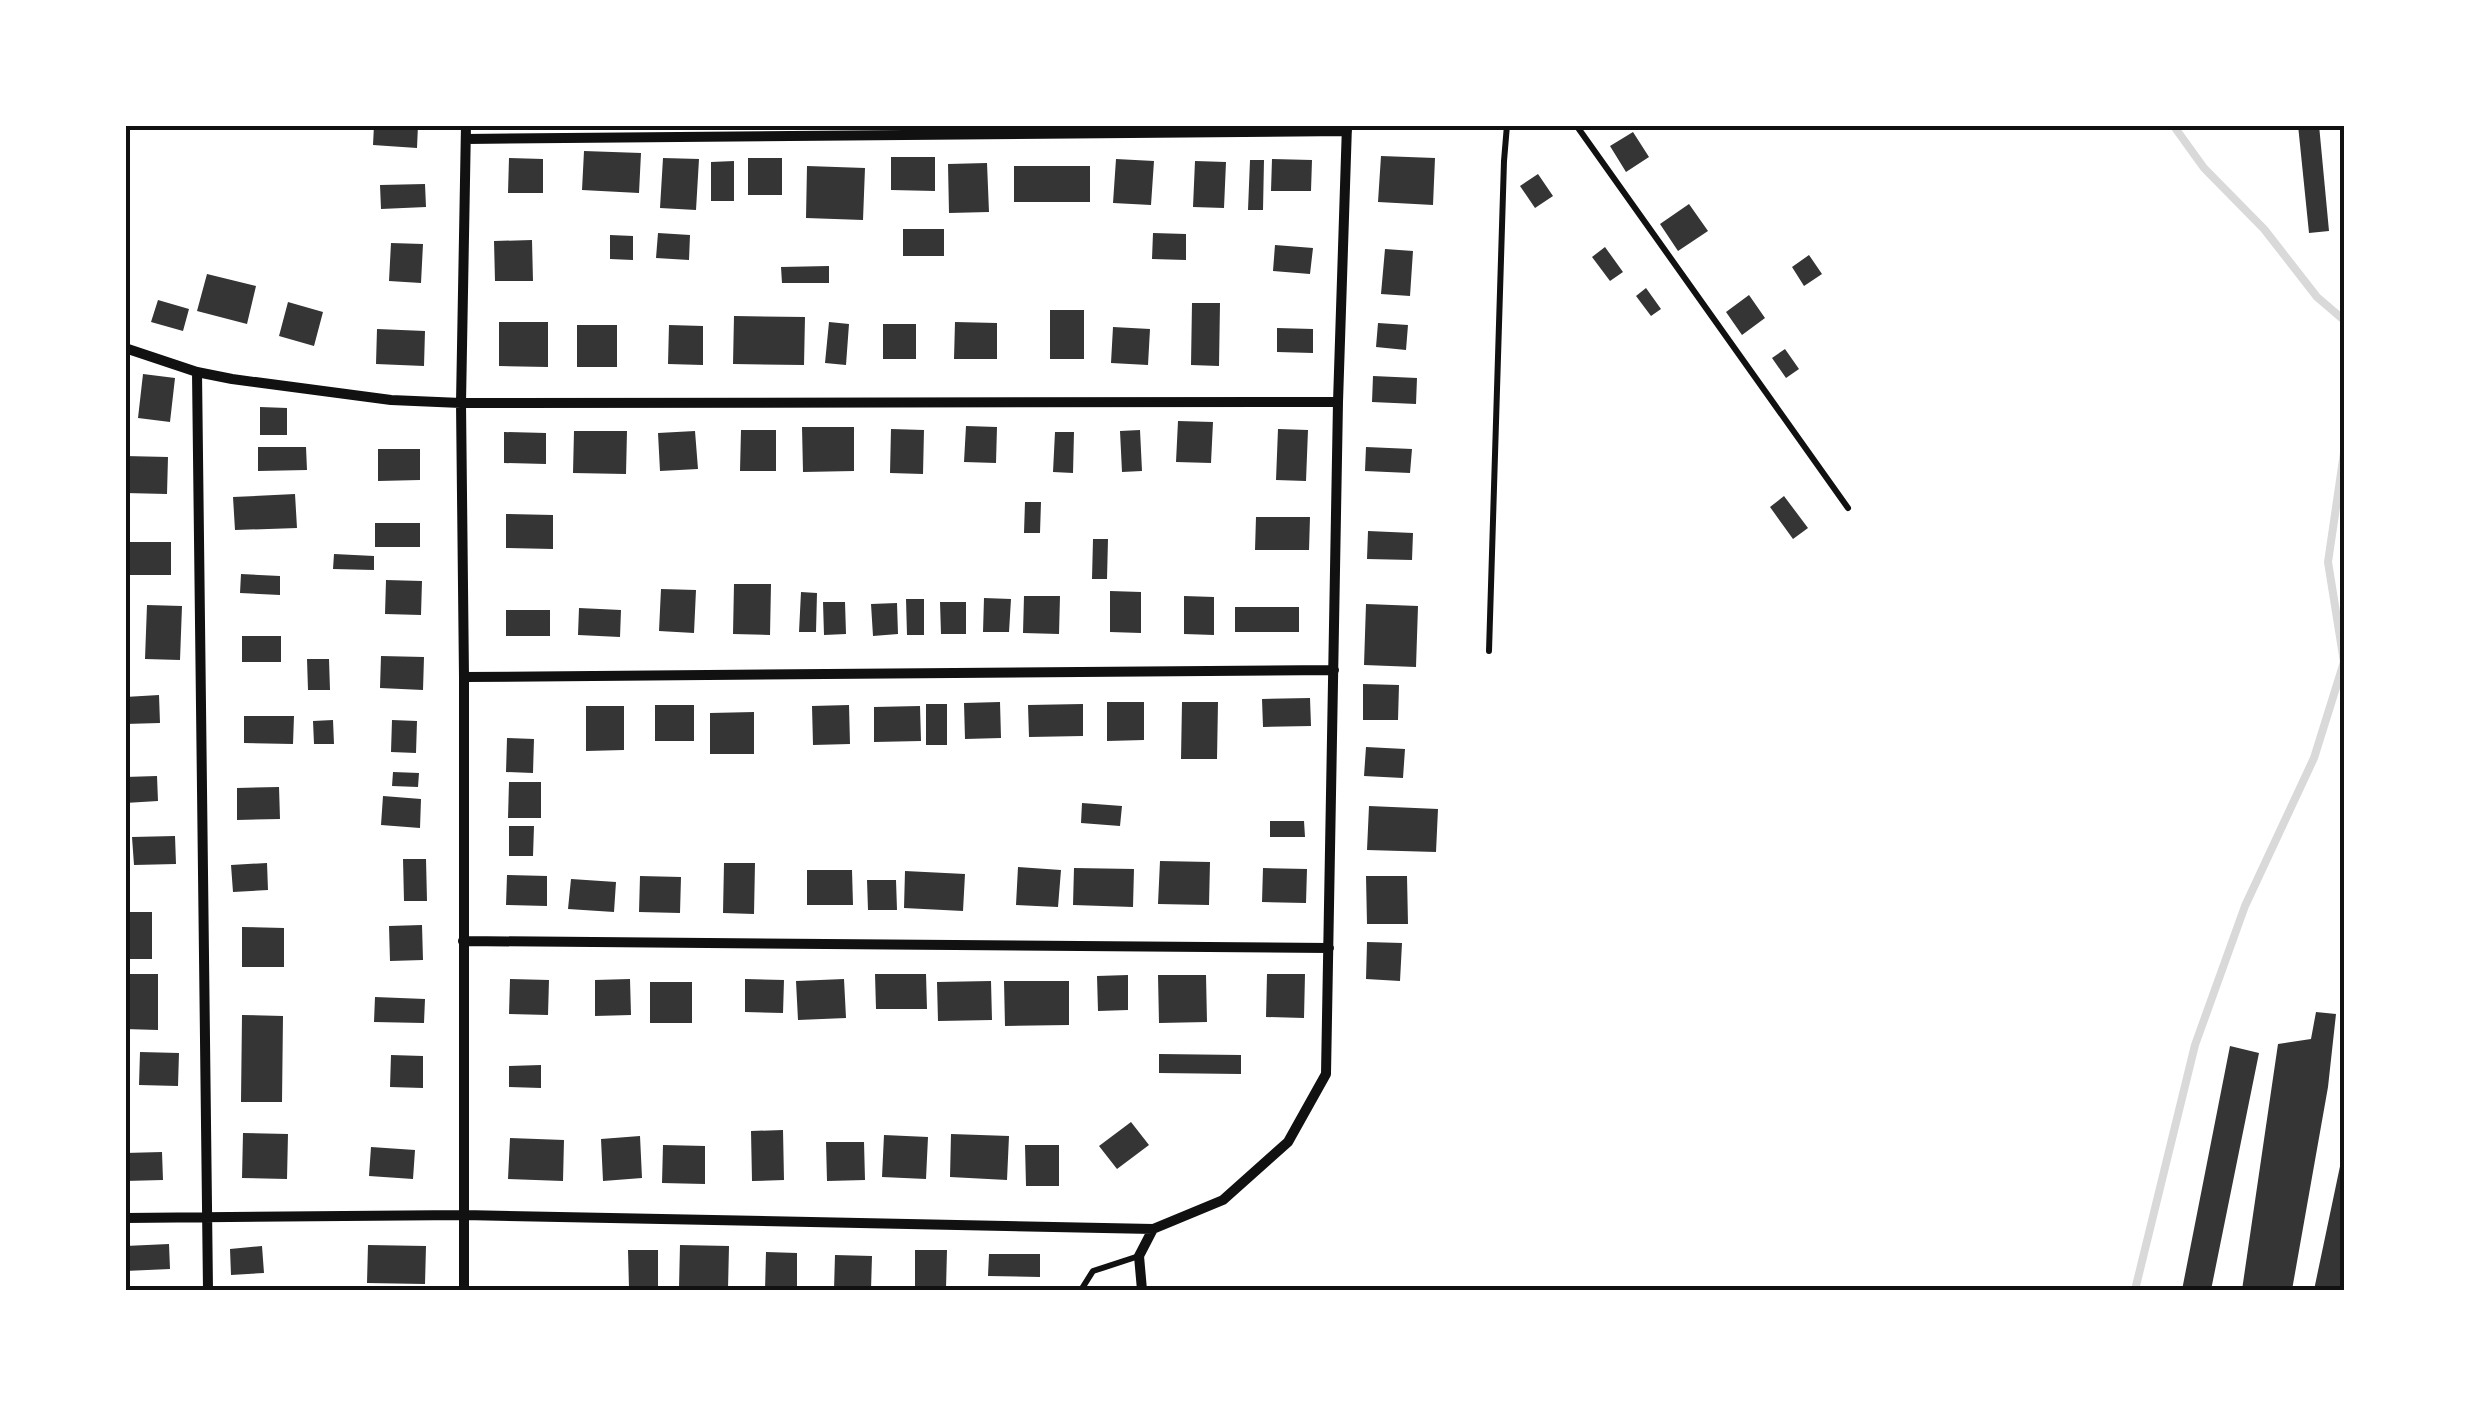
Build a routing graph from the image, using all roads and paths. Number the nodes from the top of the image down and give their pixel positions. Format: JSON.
{"nodes":[{"id":1,"x":466,"y":125,"type":"edge"},
{"id":2,"x":1507,"y":125,"type":"edge"},
{"id":3,"x":1576,"y":125,"type":"edge"},
{"id":4,"x":1347,"y":128,"type":"edge"},
{"id":5,"x":466,"y":140,"type":"junction"},
{"id":6,"x":125,"y":348,"type":"edge"},
{"id":7,"x":197,"y":372,"type":"junction"},
{"id":8,"x":1338,"y":402,"type":"junction"},
{"id":9,"x":462,"y":403,"type":"junction"},
{"id":10,"x":1848,"y":508,"type":"dead end"},
{"id":11,"x":1489,"y":650,"type":"dead end"},
{"id":12,"x":1334,"y":670,"type":"junction"},
{"id":13,"x":464,"y":677,"type":"junction"},
{"id":14,"x":463,"y":941,"type":"junction"},
{"id":15,"x":1329,"y":948,"type":"junction"},
{"id":16,"x":464,"y":1216,"type":"junction"},
{"id":17,"x":125,"y":1218,"type":"edge"},
{"id":18,"x":208,"y":1218,"type":"junction"},
{"id":19,"x":1153,"y":1228,"type":"junction"},
{"id":20,"x":1139,"y":1256,"type":"junction"},
{"id":21,"x":208,"y":1290,"type":"edge"},
{"id":22,"x":464,"y":1290,"type":"edge"},
{"id":23,"x":1081,"y":1290,"type":"edge"},
{"id":24,"x":1142,"y":1290,"type":"edge"}],
"edges":[{"from":1,"to":5,"type":"street"},
{"from":2,"to":11,"type":"lane"},
{"from":3,"to":10,"type":"lane"},
{"from":4,"to":5,"type":"street"},
{"from":4,"to":8,"type":"street"},
{"from":5,"to":9,"type":"street"},
{"from":6,"to":7,"type":"street"},
{"from":7,"to":9,"type":"street"},
{"from":7,"to":18,"type":"street"},
{"from":8,"to":9,"type":"street"},
{"from":8,"to":12,"type":"street"},
{"from":9,"to":13,"type":"street"},
{"from":12,"to":13,"type":"street"},
{"from":12,"to":15,"type":"street"},
{"from":13,"to":14,"type":"street"},
{"from":14,"to":15,"type":"street"},
{"from":14,"to":16,"type":"street"},
{"from":15,"to":19,"type":"street"},
{"from":16,"to":18,"type":"street"},
{"from":16,"to":19,"type":"street"},
{"from":16,"to":22,"type":"street"},
{"from":17,"to":18,"type":"street"},
{"from":18,"to":21,"type":"street"},
{"from":19,"to":20,"type":"street"},
{"from":20,"to":23,"type":"lane"},
{"from":20,"to":24,"type":"street"}]}
